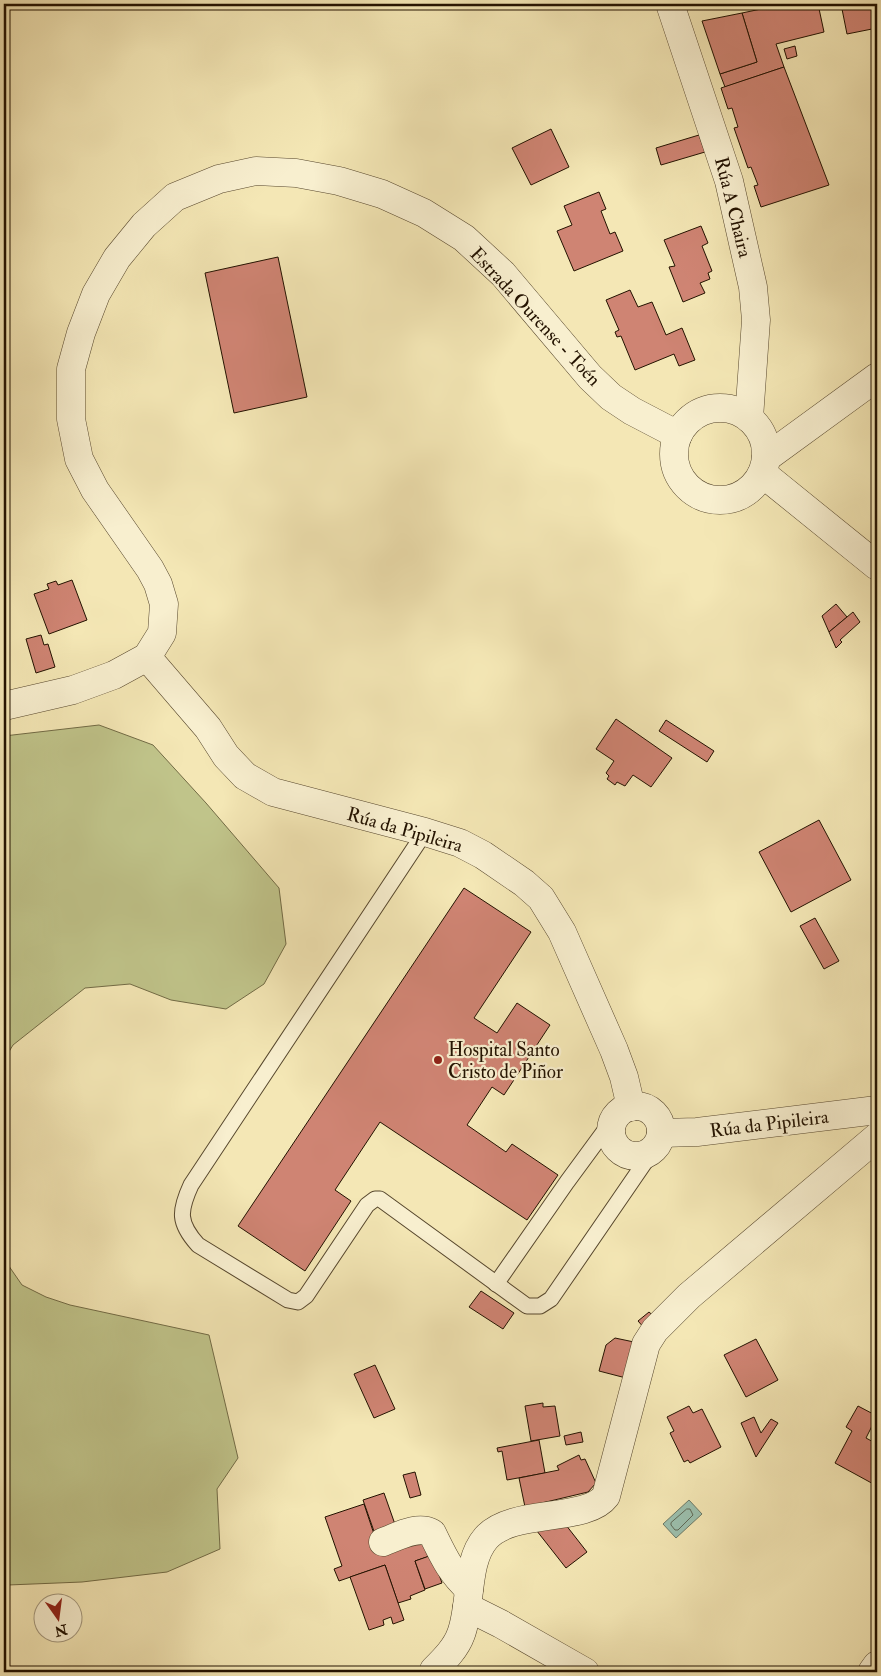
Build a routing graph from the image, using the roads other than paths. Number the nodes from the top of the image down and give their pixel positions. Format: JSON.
{"nodes":[{"id":1,"x":670,"y":4,"type":"edge"},
{"id":2,"x":877,"y":377,"type":"edge"},
{"id":3,"x":749,"y":418,"type":"junction"},
{"id":4,"x":678,"y":435,"type":"junction"},
{"id":5,"x":764,"y":466,"type":"junction"},
{"id":6,"x":877,"y":566,"type":"edge"},
{"id":7,"x":147,"y":657,"type":"junction"},
{"id":8,"x":4,"y":706,"type":"edge"},
{"id":9,"x":425,"y":832,"type":"junction"},
{"id":10,"x":877,"y":1110,"type":"edge"},
{"id":11,"x":623,"y":1112,"type":"junction"},
{"id":12,"x":877,"y":1137,"type":"edge"},
{"id":13,"x":658,"y":1141,"type":"junction"},
{"id":14,"x":496,"y":1284,"type":"junction"},
{"id":15,"x":383,"y":1542,"type":"dead end"},
{"id":16,"x":468,"y":1598,"type":"junction"},
{"id":17,"x":877,"y":1665,"type":"edge"},
{"id":18,"x":434,"y":1670,"type":"dead end"},
{"id":19,"x":585,"y":1672,"type":"edge"},
{"id":20,"x":872,"y":1672,"type":"edge"}],
"edges":[{"from":1,"to":3,"type":"street","name":"Rúa A Chaira"},
{"from":2,"to":5,"type":"street"},
{"from":3,"to":4,"type":"street"},
{"from":3,"to":5,"type":"street"},
{"from":4,"to":5,"type":"street"},
{"from":4,"to":7,"type":"street","name":"Estrada Ourense - Toén"},
{"from":5,"to":6,"type":"street"},
{"from":7,"to":8,"type":"street","name":"Estrada Ourense - Toén"},
{"from":7,"to":9,"type":"street","name":"Rúa da Pipileira"},
{"from":9,"to":11,"type":"street","name":"Rúa da Pipileira"},
{"from":9,"to":14,"type":"lane"},
{"from":10,"to":13,"type":"street","name":"Rúa da Pipileira"},
{"from":11,"to":13,"type":"street"},
{"from":11,"to":13,"type":"street","name":"Rúa da Pipileira"},
{"from":11,"to":14,"type":"lane"},
{"from":12,"to":16,"type":"street"},
{"from":13,"to":14,"type":"lane"},
{"from":15,"to":16,"type":"street"},
{"from":16,"to":18,"type":"street"},
{"from":16,"to":19,"type":"street"},
{"from":17,"to":20,"type":"street"}]}
